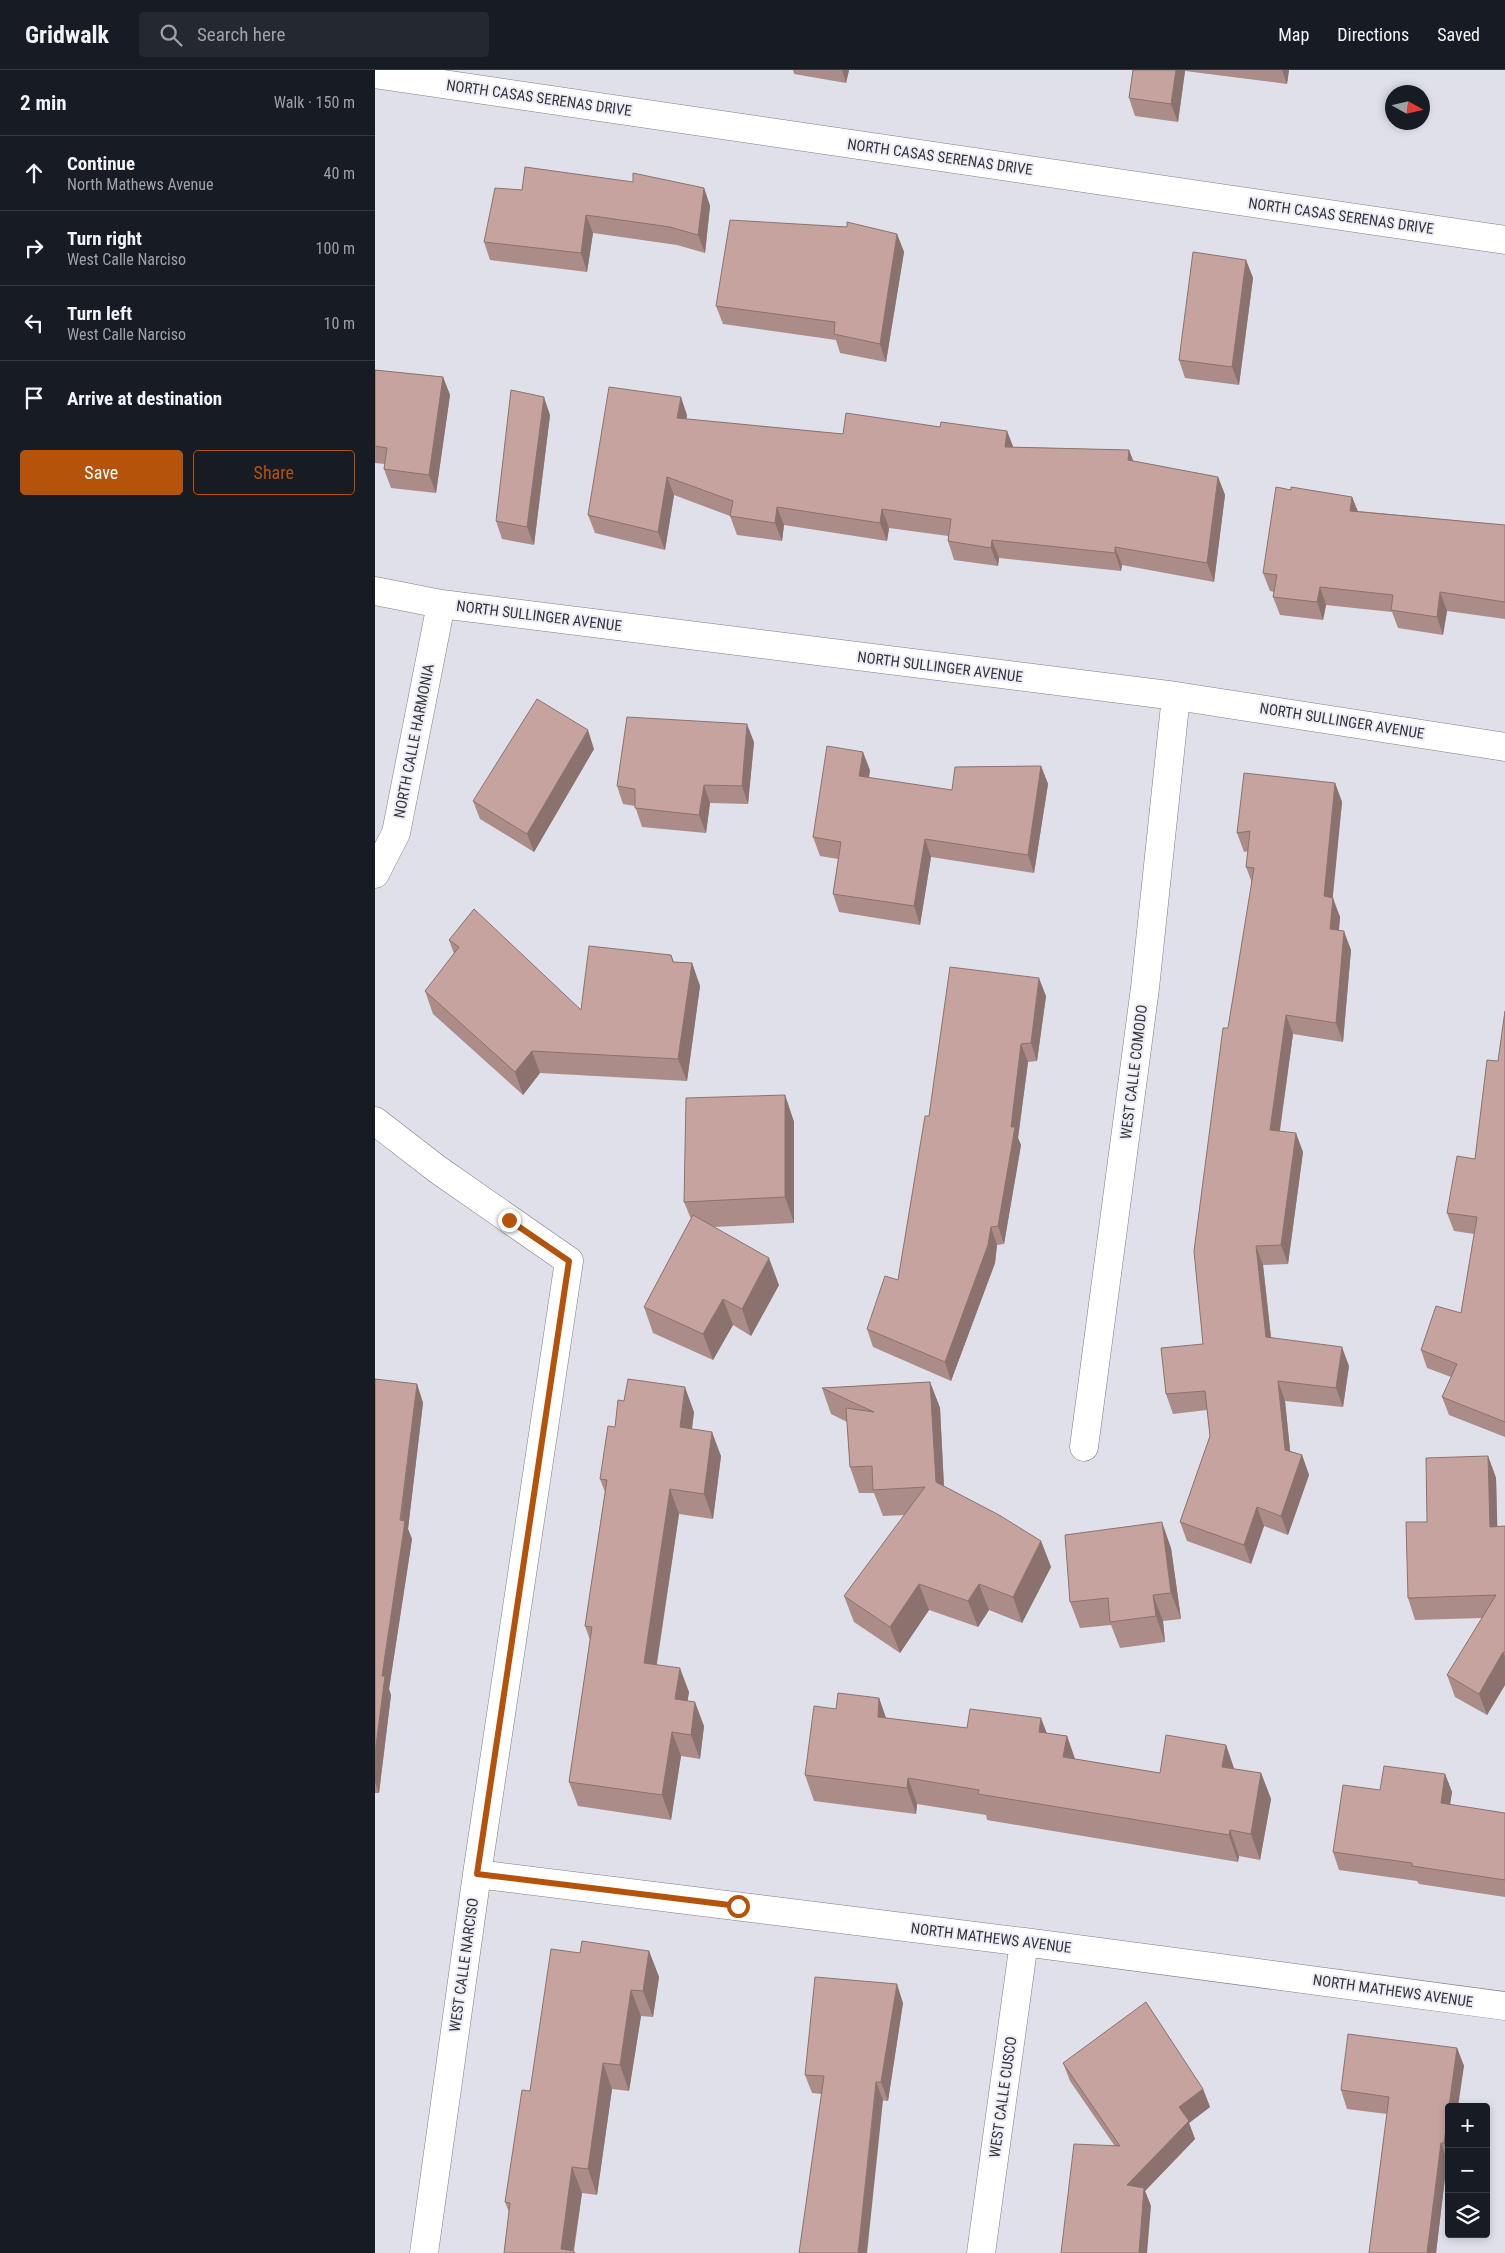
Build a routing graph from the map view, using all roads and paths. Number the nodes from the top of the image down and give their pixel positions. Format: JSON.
{"nodes":[{"id":1,"x":375,"y":74,"type":"edge"},
{"id":2,"x":1505,"y":240,"type":"edge"},
{"id":3,"x":375,"y":592,"type":"edge"},
{"id":4,"x":441,"y":604,"type":"junction"},
{"id":5,"x":1176,"y":696,"type":"junction"},
{"id":6,"x":1505,"y":747,"type":"edge"},
{"id":7,"x":375,"y":874,"type":"edge"},
{"id":8,"x":375,"y":1121,"type":"edge"},
{"id":9,"x":1084,"y":1447,"type":"dead end"},
{"id":10,"x":477,"y":1874,"type":"junction"},
{"id":11,"x":1025,"y":1942,"type":"junction"},
{"id":12,"x":1505,"y":2006,"type":"edge"},
{"id":13,"x":424,"y":2253,"type":"edge"},
{"id":14,"x":981,"y":2253,"type":"edge"}],
"edges":[{"from":1,"to":2,"type":"street","name":"NORTH CASAS SERENAS DRIVE"},
{"from":3,"to":4,"type":"street","name":"NORTH SULLINGER AVENUE"},
{"from":4,"to":5,"type":"street","name":"NORTH SULLINGER AVENUE"},
{"from":4,"to":7,"type":"street","name":"NORTH CALLE HARMONIA"},
{"from":5,"to":6,"type":"street","name":"NORTH SULLINGER AVENUE"},
{"from":5,"to":9,"type":"street","name":"WEST CALLE COMODO"},
{"from":8,"to":10,"type":"street","name":"WEST CALLE NARCISO"},
{"from":10,"to":11,"type":"street","name":"NORTH MATHEWS AVENUE"},
{"from":10,"to":13,"type":"street","name":"WEST CALLE NARCISO"},
{"from":11,"to":12,"type":"street","name":"NORTH MATHEWS AVENUE"},
{"from":11,"to":14,"type":"street","name":"WEST CALLE CUSCO"}]}
